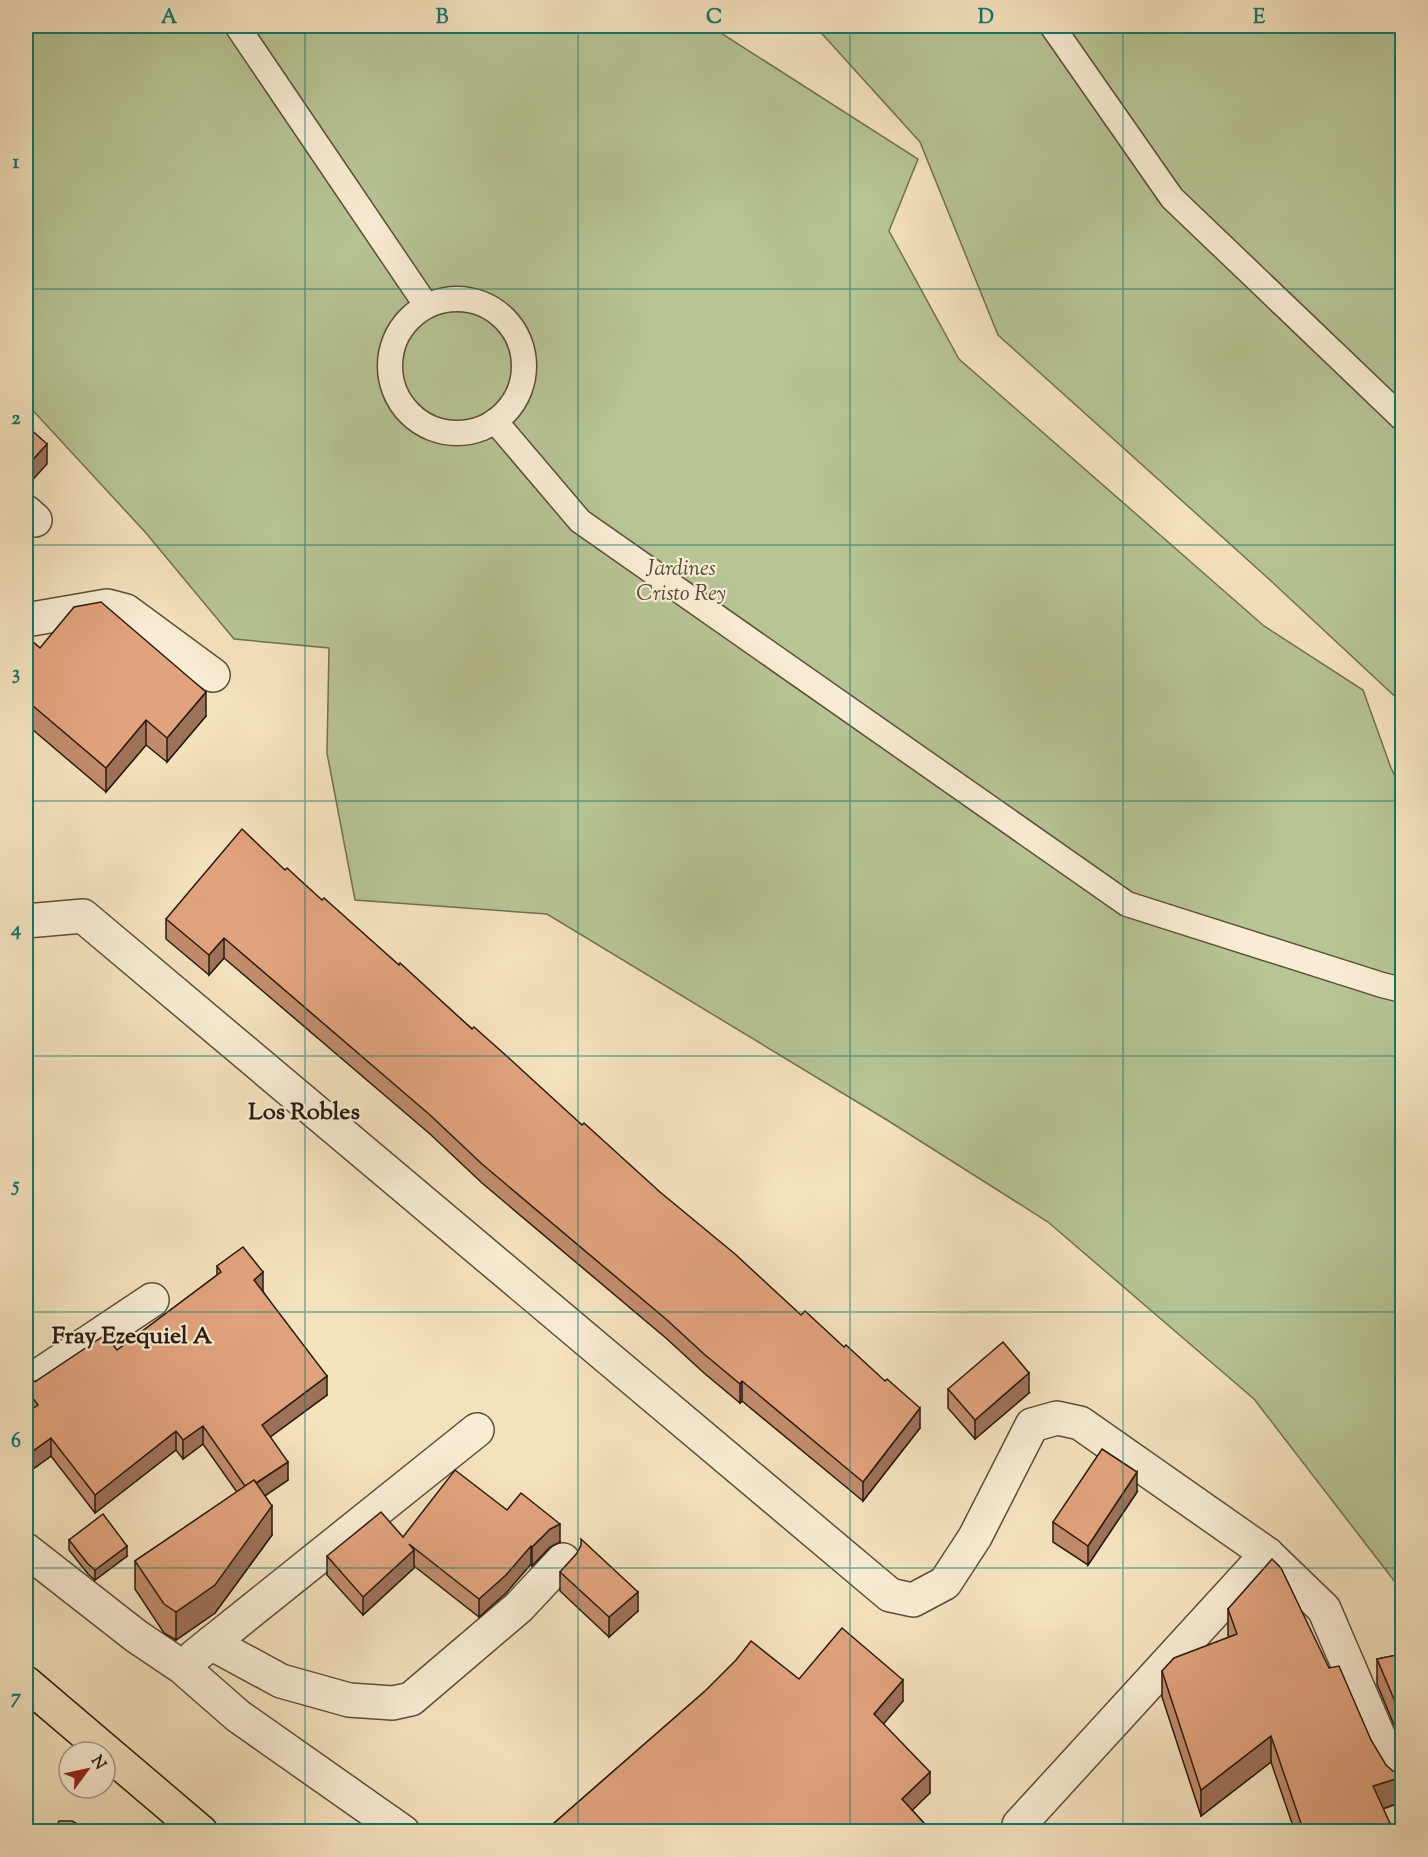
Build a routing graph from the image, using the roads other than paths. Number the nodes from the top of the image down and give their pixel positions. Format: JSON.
{"nodes":[{"id":1,"x":237,"y":26,"type":"edge"},
{"id":2,"x":1052,"y":26,"type":"edge"},
{"id":3,"x":426,"y":305,"type":"junction"},
{"id":4,"x":1402,"y":418,"type":"edge"},
{"id":5,"x":495,"y":421,"type":"junction"},
{"id":6,"x":26,"y":620,"type":"edge"},
{"id":7,"x":213,"y":675,"type":"dead end"},
{"id":8,"x":26,"y":921,"type":"edge"},
{"id":9,"x":1402,"y":990,"type":"edge"},
{"id":10,"x":152,"y":1300,"type":"dead end"},
{"id":11,"x":26,"y":1384,"type":"edge"},
{"id":12,"x":477,"y":1430,"type":"dead end"},
{"id":13,"x":26,"y":1550,"type":"edge"},
{"id":14,"x":1267,"y":1554,"type":"junction"},
{"id":15,"x":562,"y":1560,"type":"dead end"},
{"id":16,"x":211,"y":1643,"type":"junction"},
{"id":17,"x":182,"y":1667,"type":"junction"},
{"id":18,"x":26,"y":1683,"type":"edge"},
{"id":19,"x":1402,"y":1781,"type":"edge"},
{"id":20,"x":1019,"y":1825,"type":"dead end"},
{"id":21,"x":201,"y":1832,"type":"edge"},
{"id":22,"x":403,"y":1832,"type":"edge"}],
"edges":[{"from":1,"to":3,"type":"lane"},
{"from":2,"to":4,"type":"lane"},
{"from":3,"to":5,"type":"lane"},
{"from":3,"to":5,"type":"lane"},
{"from":5,"to":9,"type":"lane"},
{"from":6,"to":7,"type":"street"},
{"from":8,"to":14,"type":"street"},
{"from":10,"to":11,"type":"street"},
{"from":12,"to":16,"type":"street"},
{"from":13,"to":17,"type":"street"},
{"from":14,"to":19,"type":"street"},
{"from":14,"to":20,"type":"street"},
{"from":15,"to":16,"type":"street"},
{"from":16,"to":17,"type":"street"},
{"from":17,"to":22,"type":"street"},
{"from":18,"to":21,"type":"main road"}]}
